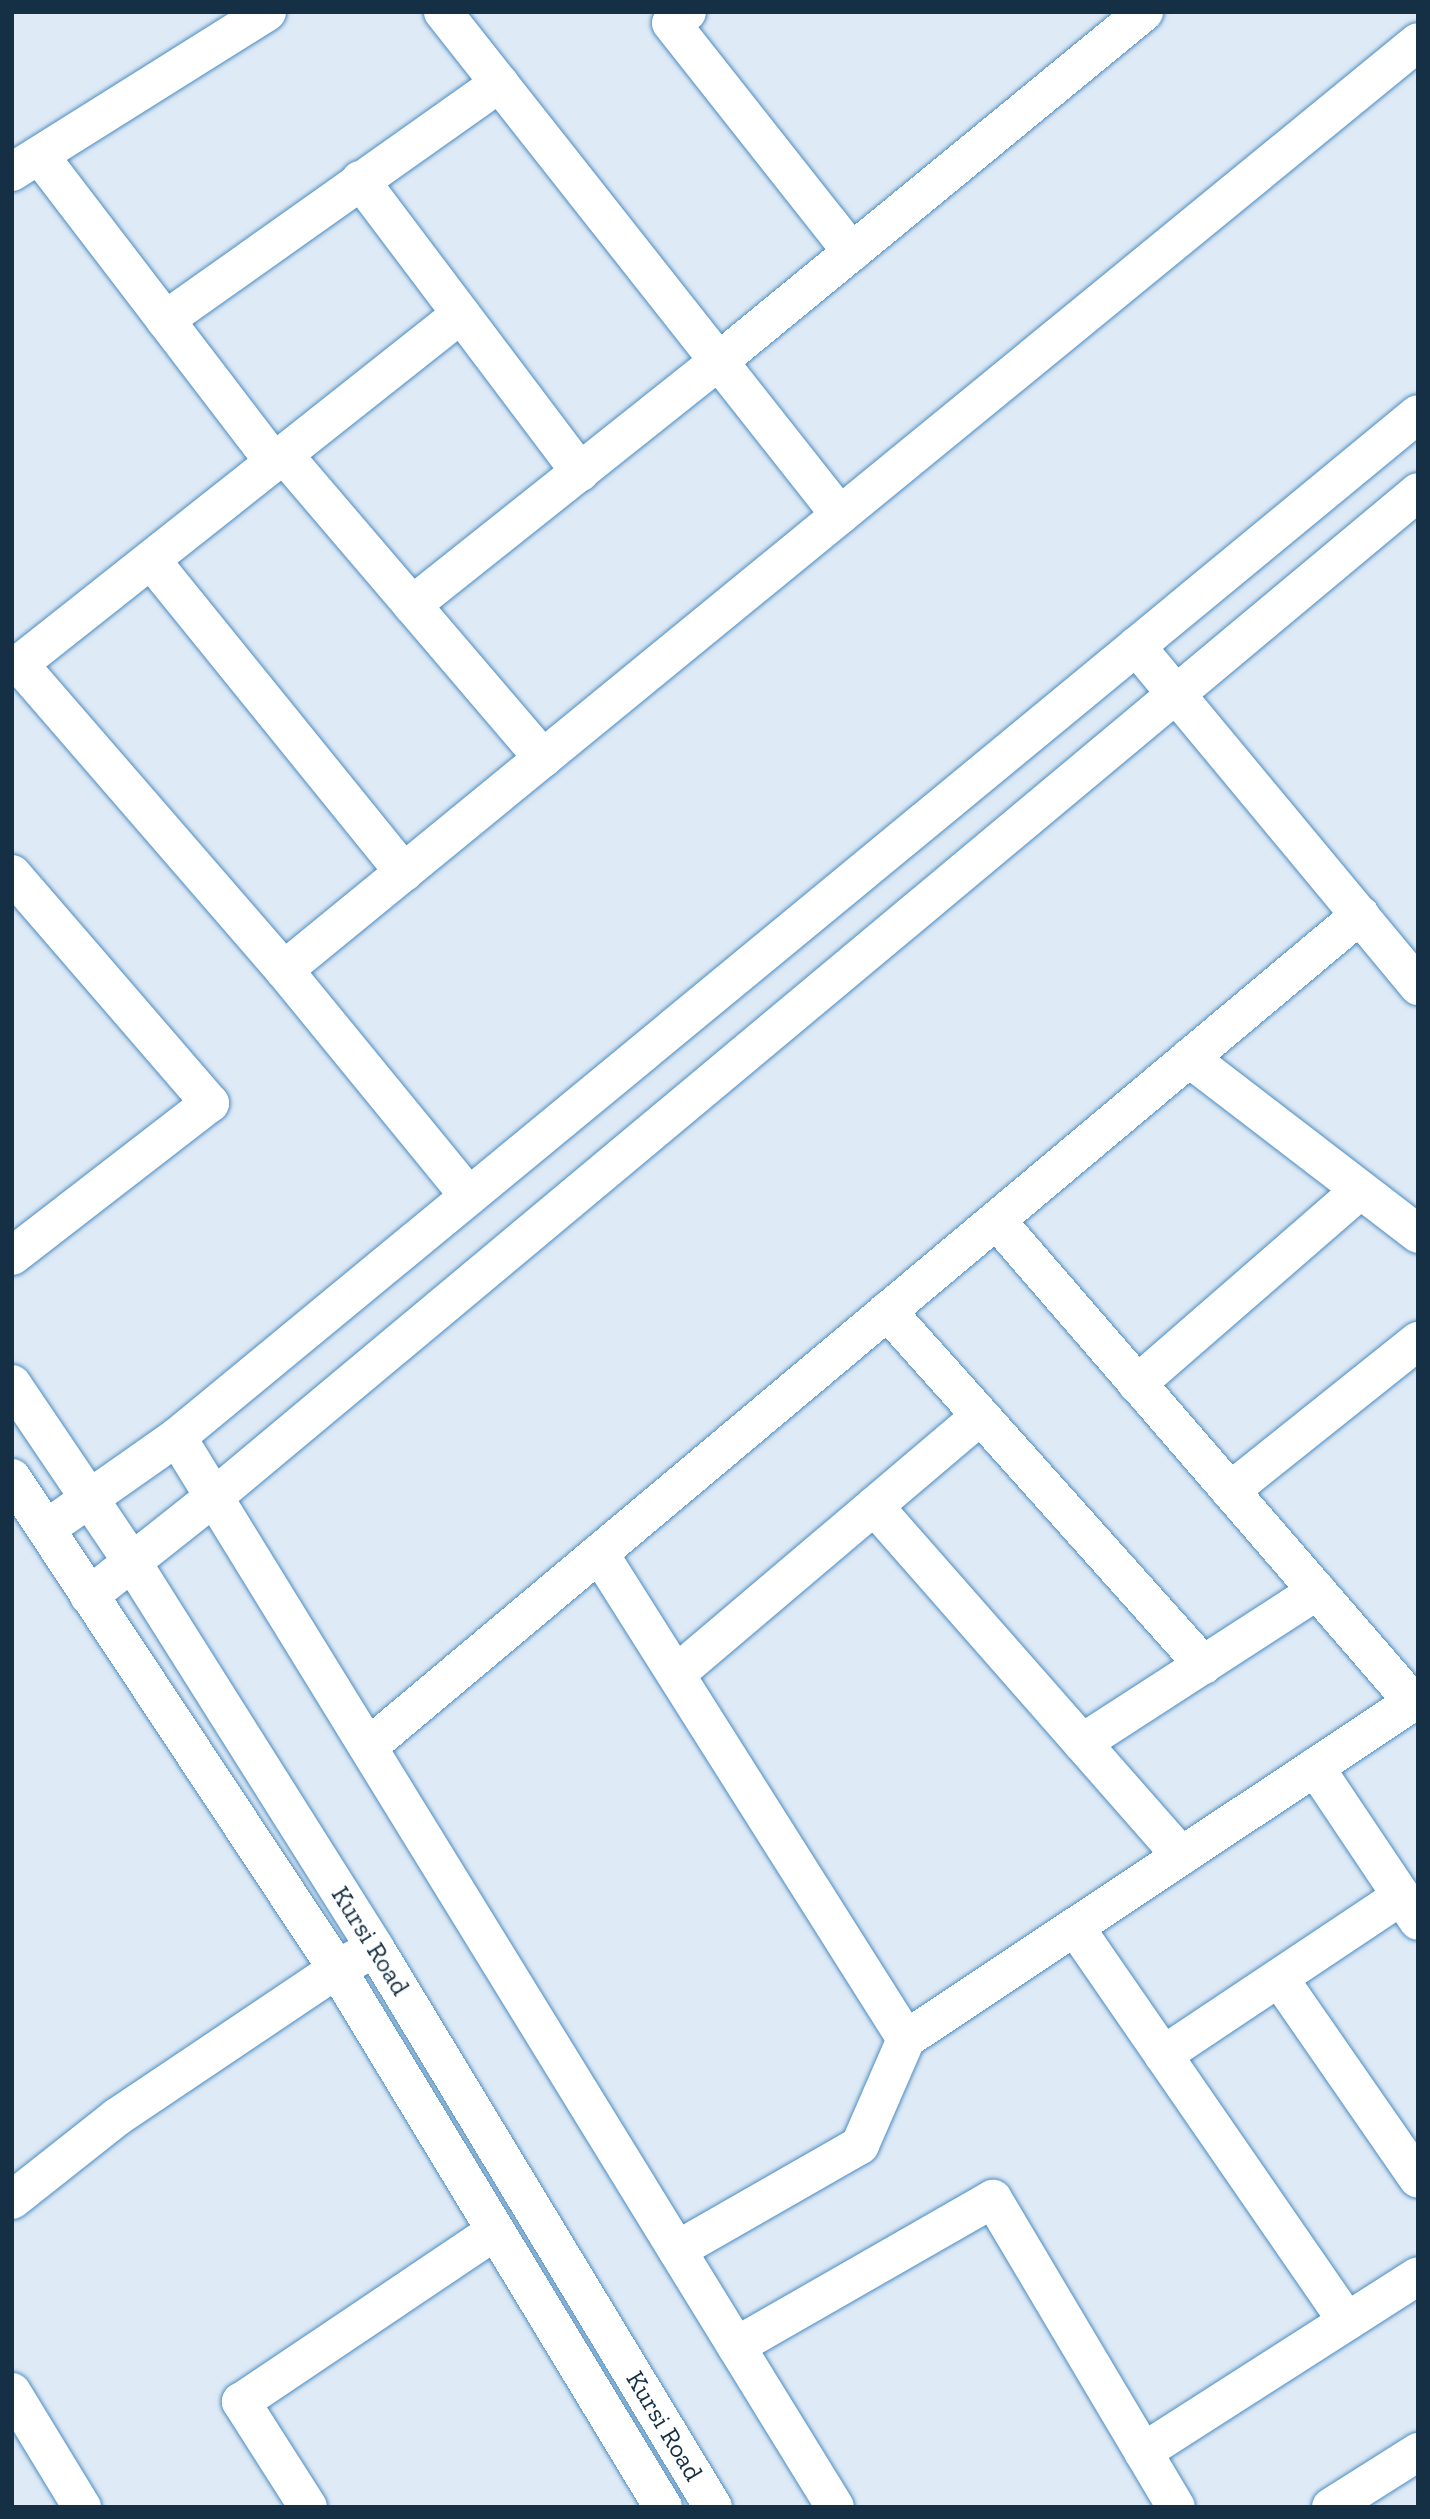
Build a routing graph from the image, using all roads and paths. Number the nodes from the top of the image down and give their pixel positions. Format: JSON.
{"nodes":[{"id":1,"x":267,"y":12,"type":"edge"},
{"id":2,"x":443,"y":12,"type":"edge"},
{"id":3,"x":688,"y":12,"type":"edge"},
{"id":4,"x":1144,"y":12,"type":"edge"},
{"id":5,"x":1418,"y":42,"type":"edge"},
{"id":6,"x":500,"y":83,"type":"junction"},
{"id":7,"x":26,"y":164,"type":"edge"},
{"id":8,"x":360,"y":180,"type":"junction"},
{"id":9,"x":852,"y":252,"type":"junction"},
{"id":10,"x":461,"y":314,"type":"junction"},
{"id":11,"x":165,"y":320,"type":"junction"},
{"id":12,"x":719,"y":361,"type":"junction"},
{"id":13,"x":1418,"y":414,"type":"edge"},
{"id":14,"x":279,"y":458,"type":"junction"},
{"id":15,"x":580,"y":472,"type":"junction"},
{"id":16,"x":1418,"y":492,"type":"edge"},
{"id":17,"x":840,"y":515,"type":"junction"},
{"id":18,"x":151,"y":560,"type":"junction"},
{"id":19,"x":412,"y":605,"type":"junction"},
{"id":20,"x":1136,"y":646,"type":"junction"},
{"id":21,"x":1176,"y":694,"type":"junction"},
{"id":22,"x":543,"y":758,"type":"junction"},
{"id":23,"x":404,"y":872,"type":"junction"},
{"id":24,"x":12,"y":874,"type":"edge"},
{"id":25,"x":1360,"y":915,"type":"junction"},
{"id":26,"x":284,"y":970,"type":"junction"},
{"id":27,"x":1418,"y":986,"type":"edge"},
{"id":28,"x":1189,"y":1059,"type":"junction"},
{"id":29,"x":1360,"y":1190,"type":"junction"},
{"id":30,"x":469,"y":1196,"type":"junction"},
{"id":31,"x":996,"y":1220,"type":"junction"},
{"id":32,"x":1418,"y":1234,"type":"edge"},
{"id":33,"x":12,"y":1256,"type":"edge"},
{"id":34,"x":887,"y":1311,"type":"junction"},
{"id":35,"x":1418,"y":1341,"type":"edge"},
{"id":36,"x":12,"y":1384,"type":"edge"},
{"id":37,"x":1137,"y":1384,"type":"junction"},
{"id":38,"x":980,"y":1416,"type":"junction"},
{"id":39,"x":177,"y":1437,"type":"junction"},
{"id":40,"x":12,"y":1478,"type":"edge"},
{"id":41,"x":1230,"y":1491,"type":"junction"},
{"id":42,"x":214,"y":1497,"type":"junction"},
{"id":43,"x":89,"y":1499,"type":"junction"},
{"id":44,"x":874,"y":1506,"type":"junction"},
{"id":45,"x":46,"y":1529,"type":"junction"},
{"id":46,"x":599,"y":1553,"type":"junction"},
{"id":47,"x":132,"y":1562,"type":"junction"},
{"id":48,"x":1317,"y":1591,"type":"junction"},
{"id":49,"x":89,"y":1596,"type":"junction"},
{"id":50,"x":1203,"y":1665,"type":"junction"},
{"id":51,"x":676,"y":1674,"type":"junction"},
{"id":52,"x":1082,"y":1743,"type":"junction"},
{"id":53,"x":368,"y":1747,"type":"junction"},
{"id":54,"x":1315,"y":1768,"type":"junction"},
{"id":55,"x":1181,"y":1856,"type":"junction"},
{"id":56,"x":1409,"y":1909,"type":"edge"},
{"id":57,"x":1075,"y":1927,"type":"junction"},
{"id":58,"x":375,"y":1948,"type":"junction"},
{"id":59,"x":337,"y":1969,"type":"junction"},
{"id":60,"x":1279,"y":1978,"type":"junction"},
{"id":61,"x":905,"y":2039,"type":"junction"},
{"id":62,"x":1163,"y":2055,"type":"junction"},
{"id":63,"x":1418,"y":2179,"type":"edge"},
{"id":64,"x":12,"y":2200,"type":"edge"},
{"id":65,"x":495,"y":2231,"type":"junction"},
{"id":66,"x":677,"y":2250,"type":"junction"},
{"id":67,"x":1418,"y":2276,"type":"edge"},
{"id":68,"x":1347,"y":2321,"type":"junction"},
{"id":69,"x":736,"y":2346,"type":"junction"},
{"id":70,"x":12,"y":2392,"type":"edge"},
{"id":71,"x":1143,"y":2452,"type":"junction"},
{"id":72,"x":1418,"y":2452,"type":"edge"},
{"id":73,"x":82,"y":2507,"type":"edge"},
{"id":74,"x":309,"y":2507,"type":"edge"},
{"id":75,"x":663,"y":2507,"type":"edge"},
{"id":76,"x":713,"y":2507,"type":"edge"},
{"id":77,"x":835,"y":2507,"type":"edge"},
{"id":78,"x":1176,"y":2507,"type":"edge"},
{"id":79,"x":1331,"y":2507,"type":"edge"}],
"edges":[{"from":1,"to":7,"type":"street"},
{"from":2,"to":6,"type":"street"},
{"from":3,"to":9,"type":"street"},
{"from":4,"to":9,"type":"street"},
{"from":5,"to":17,"type":"street"},
{"from":6,"to":8,"type":"street"},
{"from":6,"to":12,"type":"street"},
{"from":7,"to":11,"type":"street"},
{"from":8,"to":10,"type":"street"},
{"from":8,"to":11,"type":"street"},
{"from":9,"to":12,"type":"street"},
{"from":10,"to":14,"type":"street"},
{"from":10,"to":15,"type":"street"},
{"from":11,"to":14,"type":"street"},
{"from":12,"to":15,"type":"street"},
{"from":12,"to":17,"type":"street"},
{"from":13,"to":20,"type":"street"},
{"from":14,"to":18,"type":"street"},
{"from":14,"to":19,"type":"street"},
{"from":15,"to":19,"type":"street"},
{"from":16,"to":21,"type":"street"},
{"from":17,"to":22,"type":"street"},
{"from":18,"to":23,"type":"street"},
{"from":18,"to":26,"type":"street"},
{"from":19,"to":22,"type":"street"},
{"from":20,"to":21,"type":"street"},
{"from":20,"to":30,"type":"street"},
{"from":21,"to":25,"type":"street"},
{"from":21,"to":42,"type":"street"},
{"from":22,"to":23,"type":"street"},
{"from":23,"to":26,"type":"street"},
{"from":24,"to":33,"type":"street"},
{"from":25,"to":27,"type":"street"},
{"from":25,"to":28,"type":"street"},
{"from":26,"to":30,"type":"street"},
{"from":28,"to":29,"type":"street"},
{"from":28,"to":31,"type":"street"},
{"from":29,"to":32,"type":"street"},
{"from":29,"to":37,"type":"street"},
{"from":30,"to":39,"type":"street"},
{"from":31,"to":34,"type":"street"},
{"from":31,"to":37,"type":"street"},
{"from":34,"to":38,"type":"street"},
{"from":34,"to":46,"type":"street"},
{"from":35,"to":41,"type":"street"},
{"from":36,"to":43,"type":"street","name":"Kursi Road"},
{"from":37,"to":41,"type":"street"},
{"from":38,"to":44,"type":"street"},
{"from":38,"to":50,"type":"street"},
{"from":39,"to":42,"type":"street"},
{"from":39,"to":43,"type":"street"},
{"from":40,"to":45,"type":"street","name":"Kursi Road"},
{"from":41,"to":48,"type":"street"},
{"from":42,"to":47,"type":"street"},
{"from":42,"to":53,"type":"street"},
{"from":43,"to":45,"type":"street"},
{"from":43,"to":47,"type":"street","name":"Kursi Road"},
{"from":44,"to":51,"type":"street"},
{"from":44,"to":52,"type":"street"},
{"from":45,"to":49,"type":"street","name":"Kursi Road"},
{"from":46,"to":51,"type":"street"},
{"from":46,"to":53,"type":"street"},
{"from":47,"to":49,"type":"street"},
{"from":47,"to":58,"type":"street","name":"Kursi Road"},
{"from":48,"to":50,"type":"street"},
{"from":48,"to":54,"type":"street"},
{"from":49,"to":59,"type":"street","name":"Kursi Road"},
{"from":50,"to":52,"type":"street"},
{"from":51,"to":61,"type":"street"},
{"from":52,"to":55,"type":"street"},
{"from":53,"to":66,"type":"street"},
{"from":54,"to":55,"type":"street"},
{"from":54,"to":56,"type":"street"},
{"from":55,"to":57,"type":"street"},
{"from":56,"to":60,"type":"street"},
{"from":57,"to":61,"type":"street"},
{"from":57,"to":62,"type":"street"},
{"from":58,"to":59,"type":"street"},
{"from":58,"to":76,"type":"street","name":"Kursi Road"},
{"from":59,"to":64,"type":"street"},
{"from":59,"to":65,"type":"street","name":"Kursi Road"},
{"from":60,"to":62,"type":"street"},
{"from":60,"to":63,"type":"street"},
{"from":61,"to":66,"type":"street"},
{"from":62,"to":68,"type":"street"},
{"from":65,"to":74,"type":"street"},
{"from":65,"to":75,"type":"street","name":"Kursi Road"},
{"from":66,"to":69,"type":"street"},
{"from":67,"to":68,"type":"street"},
{"from":68,"to":71,"type":"street"},
{"from":69,"to":71,"type":"street"},
{"from":69,"to":77,"type":"street"},
{"from":70,"to":73,"type":"street"},
{"from":71,"to":78,"type":"street"},
{"from":72,"to":79,"type":"street"}]}
